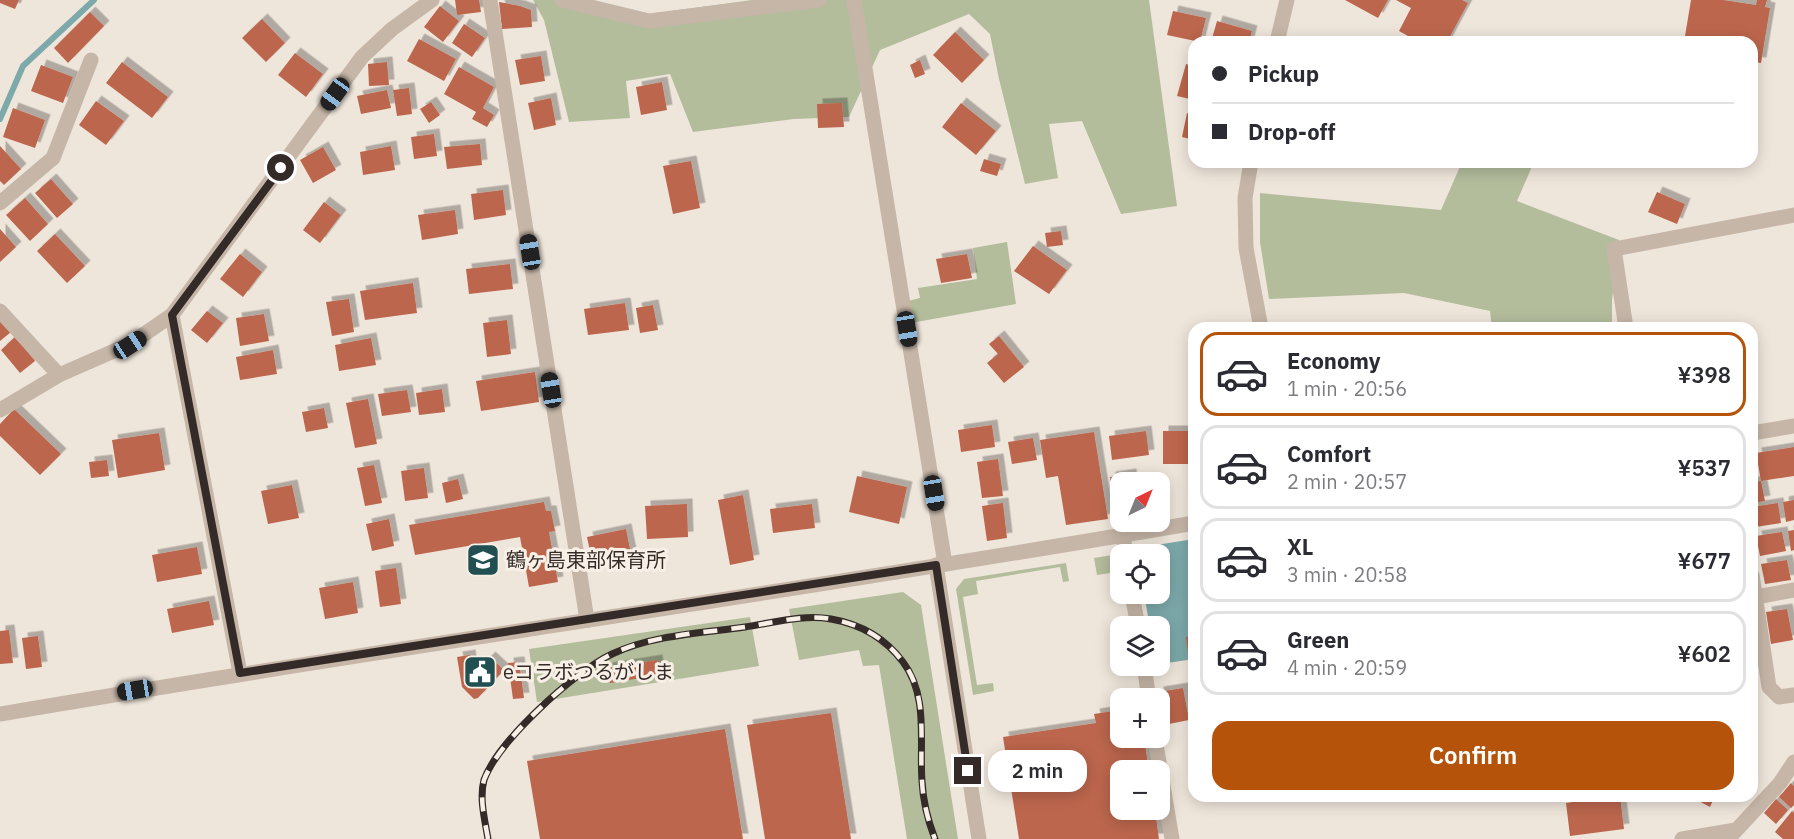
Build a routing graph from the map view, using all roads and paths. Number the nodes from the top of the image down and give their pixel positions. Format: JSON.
{"nodes":[{"id":1,"x":432,"y":0,"type":"edge"},
{"id":2,"x":490,"y":0,"type":"edge"},
{"id":3,"x":562,"y":0,"type":"edge"},
{"id":4,"x":819,"y":0,"type":"edge"},
{"id":5,"x":854,"y":0,"type":"edge"},
{"id":6,"x":1287,"y":0,"type":"edge"},
{"id":7,"x":1278,"y":36,"type":"edge"},
{"id":8,"x":92,"y":60,"type":"dead end"},
{"id":9,"x":1250,"y":168,"type":"edge"},
{"id":10,"x":0,"y":202,"type":"edge"},
{"id":11,"x":1794,"y":215,"type":"edge"},
{"id":12,"x":0,"y":311,"type":"edge"},
{"id":13,"x":172,"y":315,"type":"junction"},
{"id":14,"x":1260,"y":322,"type":"edge"},
{"id":15,"x":1625,"y":322,"type":"edge"},
{"id":16,"x":59,"y":375,"type":"junction"},
{"id":17,"x":0,"y":410,"type":"edge"},
{"id":18,"x":1794,"y":426,"type":"edge"},
{"id":19,"x":1758,"y":432,"type":"edge"},
{"id":20,"x":1188,"y":524,"type":"edge"},
{"id":21,"x":1123,"y":536,"type":"junction"},
{"id":22,"x":1124,"y":544,"type":"edge"},
{"id":23,"x":941,"y":564,"type":"junction"},
{"id":24,"x":1794,"y":590,"type":"edge"},
{"id":25,"x":1758,"y":597,"type":"edge"},
{"id":26,"x":1758,"y":611,"type":"edge"},
{"id":27,"x":587,"y":620,"type":"junction"},
{"id":28,"x":240,"y":673,"type":"junction"},
{"id":29,"x":1794,"y":695,"type":"edge"},
{"id":30,"x":0,"y":714,"type":"edge"},
{"id":31,"x":1157,"y":748,"type":"edge"},
{"id":32,"x":1794,"y":762,"type":"edge"},
{"id":33,"x":1732,"y":835,"type":"edge"},
{"id":34,"x":979,"y":839,"type":"edge"},
{"id":35,"x":1172,"y":839,"type":"edge"},
{"id":36,"x":1683,"y":839,"type":"edge"}],
"edges":[{"from":1,"to":13,"type":"street"},
{"from":2,"to":27,"type":"street"},
{"from":3,"to":4,"type":"street"},
{"from":5,"to":23,"type":"street"},
{"from":6,"to":7,"type":"street"},
{"from":8,"to":10,"type":"street"},
{"from":9,"to":14,"type":"street"},
{"from":11,"to":15,"type":"street"},
{"from":12,"to":16,"type":"street"},
{"from":13,"to":16,"type":"street"},
{"from":13,"to":28,"type":"street"},
{"from":16,"to":17,"type":"street"},
{"from":18,"to":19,"type":"street"},
{"from":20,"to":21,"type":"street"},
{"from":21,"to":22,"type":"street"},
{"from":21,"to":23,"type":"street"},
{"from":23,"to":27,"type":"street"},
{"from":23,"to":34,"type":"street"},
{"from":24,"to":25,"type":"street"},
{"from":26,"to":29,"type":"street"},
{"from":27,"to":28,"type":"street"},
{"from":28,"to":30,"type":"street"},
{"from":31,"to":35,"type":"street"},
{"from":32,"to":33,"type":"street"},
{"from":33,"to":36,"type":"street"}]}
